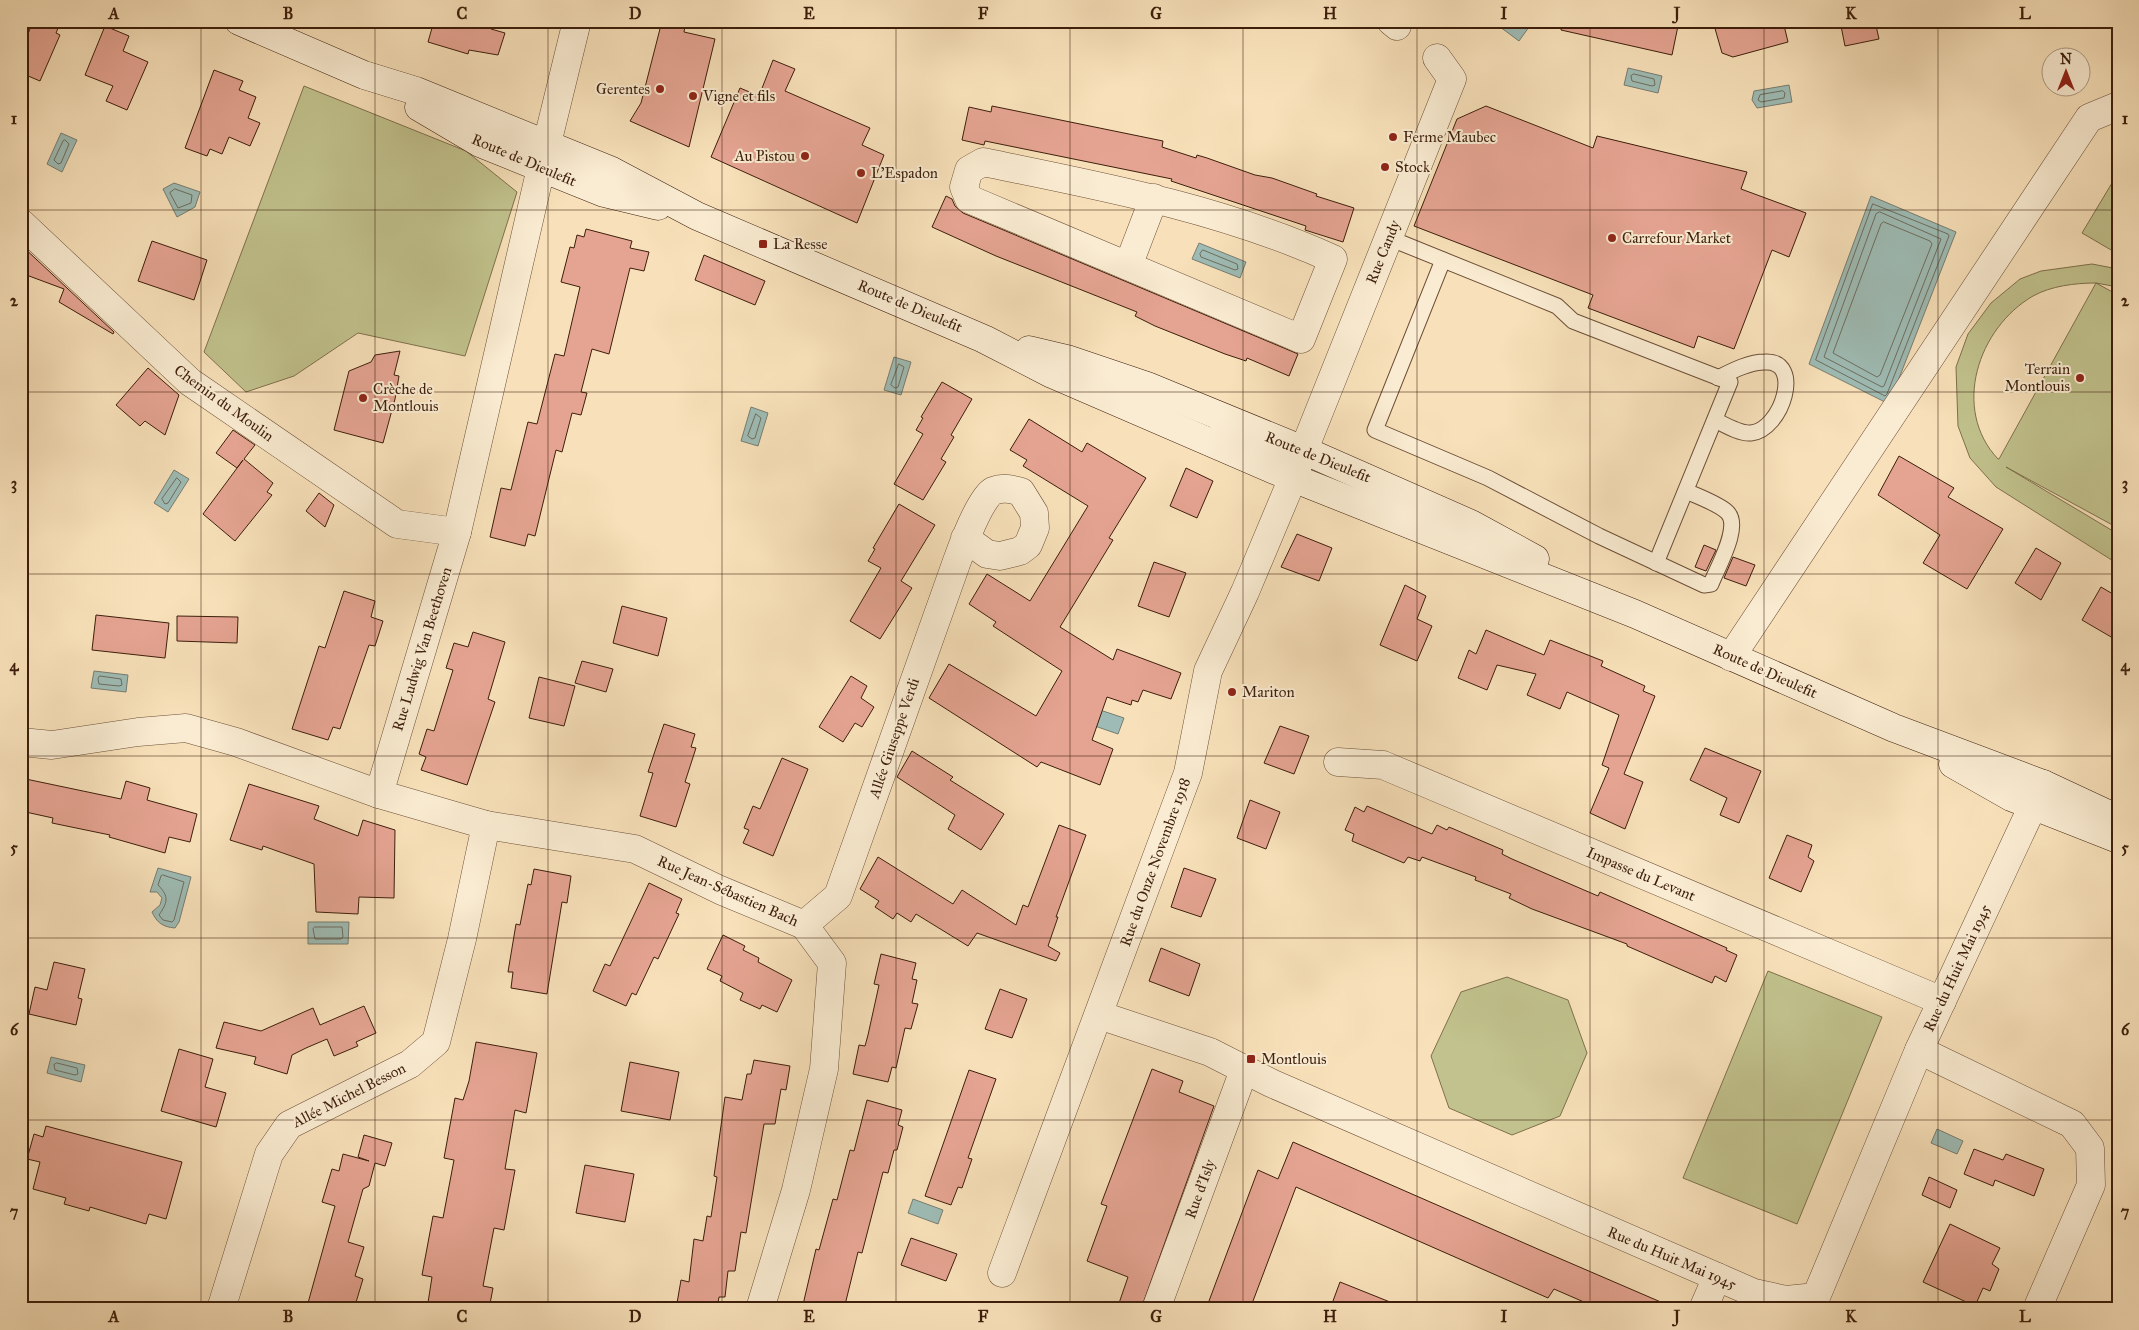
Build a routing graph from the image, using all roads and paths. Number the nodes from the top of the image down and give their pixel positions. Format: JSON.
{"nodes":[{"id":1,"x":239,"y":21,"type":"edge"},
{"id":2,"x":577,"y":21,"type":"edge"},
{"id":3,"x":1436,"y":58,"type":"dead end"},
{"id":4,"x":2118,"y":106,"type":"edge"},
{"id":5,"x":544,"y":156,"type":"junction"},
{"id":6,"x":1154,"y":198,"type":"junction"},
{"id":7,"x":21,"y":223,"type":"edge"},
{"id":8,"x":1388,"y":238,"type":"junction"},
{"id":9,"x":1443,"y":260,"type":"junction"},
{"id":10,"x":1128,"y":266,"type":"junction"},
{"id":11,"x":1319,"y":294,"type":"junction"},
{"id":12,"x":1358,"y":314,"type":"junction"},
{"id":13,"x":984,"y":339,"type":"junction"},
{"id":14,"x":1718,"y":378,"type":"junction"},
{"id":15,"x":1120,"y":404,"type":"junction"},
{"id":16,"x":1715,"y":420,"type":"junction"},
{"id":17,"x":1303,"y":450,"type":"junction"},
{"id":18,"x":1293,"y":478,"type":"junction"},
{"id":19,"x":1686,"y":491,"type":"junction"},
{"id":20,"x":1342,"y":499,"type":"junction"},
{"id":21,"x":457,"y":532,"type":"junction"},
{"id":22,"x":965,"y":538,"type":"dead end"},
{"id":23,"x":1656,"y":563,"type":"junction"},
{"id":24,"x":1635,"y":614,"type":"junction"},
{"id":25,"x":1731,"y":657,"type":"junction"},
{"id":26,"x":21,"y":742,"type":"edge"},
{"id":27,"x":1338,"y":762,"type":"dead end"},
{"id":28,"x":379,"y":794,"type":"junction"},
{"id":29,"x":2037,"y":795,"type":"junction"},
{"id":30,"x":2118,"y":819,"type":"edge"},
{"id":31,"x":486,"y":825,"type":"junction"},
{"id":32,"x":2118,"y":839,"type":"edge"},
{"id":33,"x":804,"y":925,"type":"junction"},
{"id":34,"x":1942,"y":1001,"type":"junction"},
{"id":35,"x":1099,"y":1015,"type":"junction"},
{"id":36,"x":1919,"y":1050,"type":"junction"},
{"id":37,"x":1244,"y":1070,"type":"junction"},
{"id":38,"x":1002,"y":1273,"type":"dead end"},
{"id":39,"x":1717,"y":1277,"type":"junction"},
{"id":40,"x":221,"y":1309,"type":"edge"},
{"id":41,"x":760,"y":1309,"type":"edge"},
{"id":42,"x":1156,"y":1309,"type":"edge"},
{"id":43,"x":1703,"y":1309,"type":"edge"},
{"id":44,"x":2037,"y":1309,"type":"edge"}],
"edges":[{"from":1,"to":5,"type":"street","name":"Route de Dieulefit"},
{"from":2,"to":5,"type":"street","name":"Rue Ludwig Van Beethoven"},
{"from":3,"to":8,"type":"street","name":"Rue Candy"},
{"from":4,"to":25,"type":"street"},
{"from":5,"to":13,"type":"street","name":"Route de Dieulefit"},
{"from":5,"to":21,"type":"street","name":"Rue Ludwig Van Beethoven"},
{"from":6,"to":10,"type":"street"},
{"from":6,"to":10,"type":"street"},
{"from":6,"to":11,"type":"street"},
{"from":7,"to":21,"type":"street","name":"Chemin du Moulin"},
{"from":8,"to":9,"type":"lane"},
{"from":8,"to":12,"type":"street","name":"Rue Candy"},
{"from":9,"to":14,"type":"lane"},
{"from":9,"to":23,"type":"lane"},
{"from":10,"to":11,"type":"street"},
{"from":11,"to":12,"type":"street"},
{"from":12,"to":17,"type":"street","name":"Rue Candy"},
{"from":13,"to":15,"type":"street","name":"Route de Dieulefit"},
{"from":13,"to":17,"type":"street","name":"Route de Dieulefit"},
{"from":14,"to":16,"type":"lane"},
{"from":14,"to":16,"type":"lane"},
{"from":15,"to":17,"type":"street"},
{"from":15,"to":18,"type":"street","name":"Route de Dieulefit"},
{"from":16,"to":19,"type":"lane"},
{"from":17,"to":18,"type":"street","name":"Rue du Onze Novembre 1918"},
{"from":17,"to":20,"type":"street"},
{"from":17,"to":24,"type":"street","name":"Route de Dieulefit"},
{"from":18,"to":20,"type":"street","name":"Route de Dieulefit"},
{"from":18,"to":35,"type":"street","name":"Rue du Onze Novembre 1918"},
{"from":19,"to":23,"type":"lane"},
{"from":19,"to":23,"type":"lane"},
{"from":20,"to":24,"type":"street","name":"Route de Dieulefit"},
{"from":21,"to":28,"type":"street","name":"Rue Ludwig Van Beethoven"},
{"from":22,"to":33,"type":"street","name":"Allée Giuseppe Verdi"},
{"from":24,"to":25,"type":"street","name":"Route de Dieulefit"},
{"from":25,"to":29,"type":"street","name":"Route de Dieulefit"},
{"from":26,"to":28,"type":"street"},
{"from":27,"to":34,"type":"street","name":"Impasse du Levant"},
{"from":28,"to":31,"type":"street","name":"Rue Jean-Sébastien Bach"},
{"from":29,"to":30,"type":"street","name":"Route de Dieulefit"},
{"from":29,"to":32,"type":"street","name":"Route de Dieulefit"},
{"from":29,"to":34,"type":"street","name":"Rue du Huit Mai 1945"},
{"from":31,"to":33,"type":"street","name":"Rue Jean-Sébastien Bach"},
{"from":31,"to":40,"type":"street","name":"Allée Michel Besson"},
{"from":33,"to":41,"type":"street","name":"Rue Jean-Sébastien Bach"},
{"from":34,"to":36,"type":"street","name":"Rue du Huit Mai 1945"},
{"from":35,"to":37,"type":"street","name":"Rue du Huit Mai 1945"},
{"from":35,"to":38,"type":"street","name":"Rue du Onze Novembre 1918"},
{"from":36,"to":39,"type":"street","name":"Rue du Huit Mai 1945"},
{"from":36,"to":44,"type":"street"},
{"from":37,"to":39,"type":"street","name":"Rue du Huit Mai 1945"},
{"from":37,"to":42,"type":"street","name":"Rue d'Isly"},
{"from":39,"to":43,"type":"street"}]}
